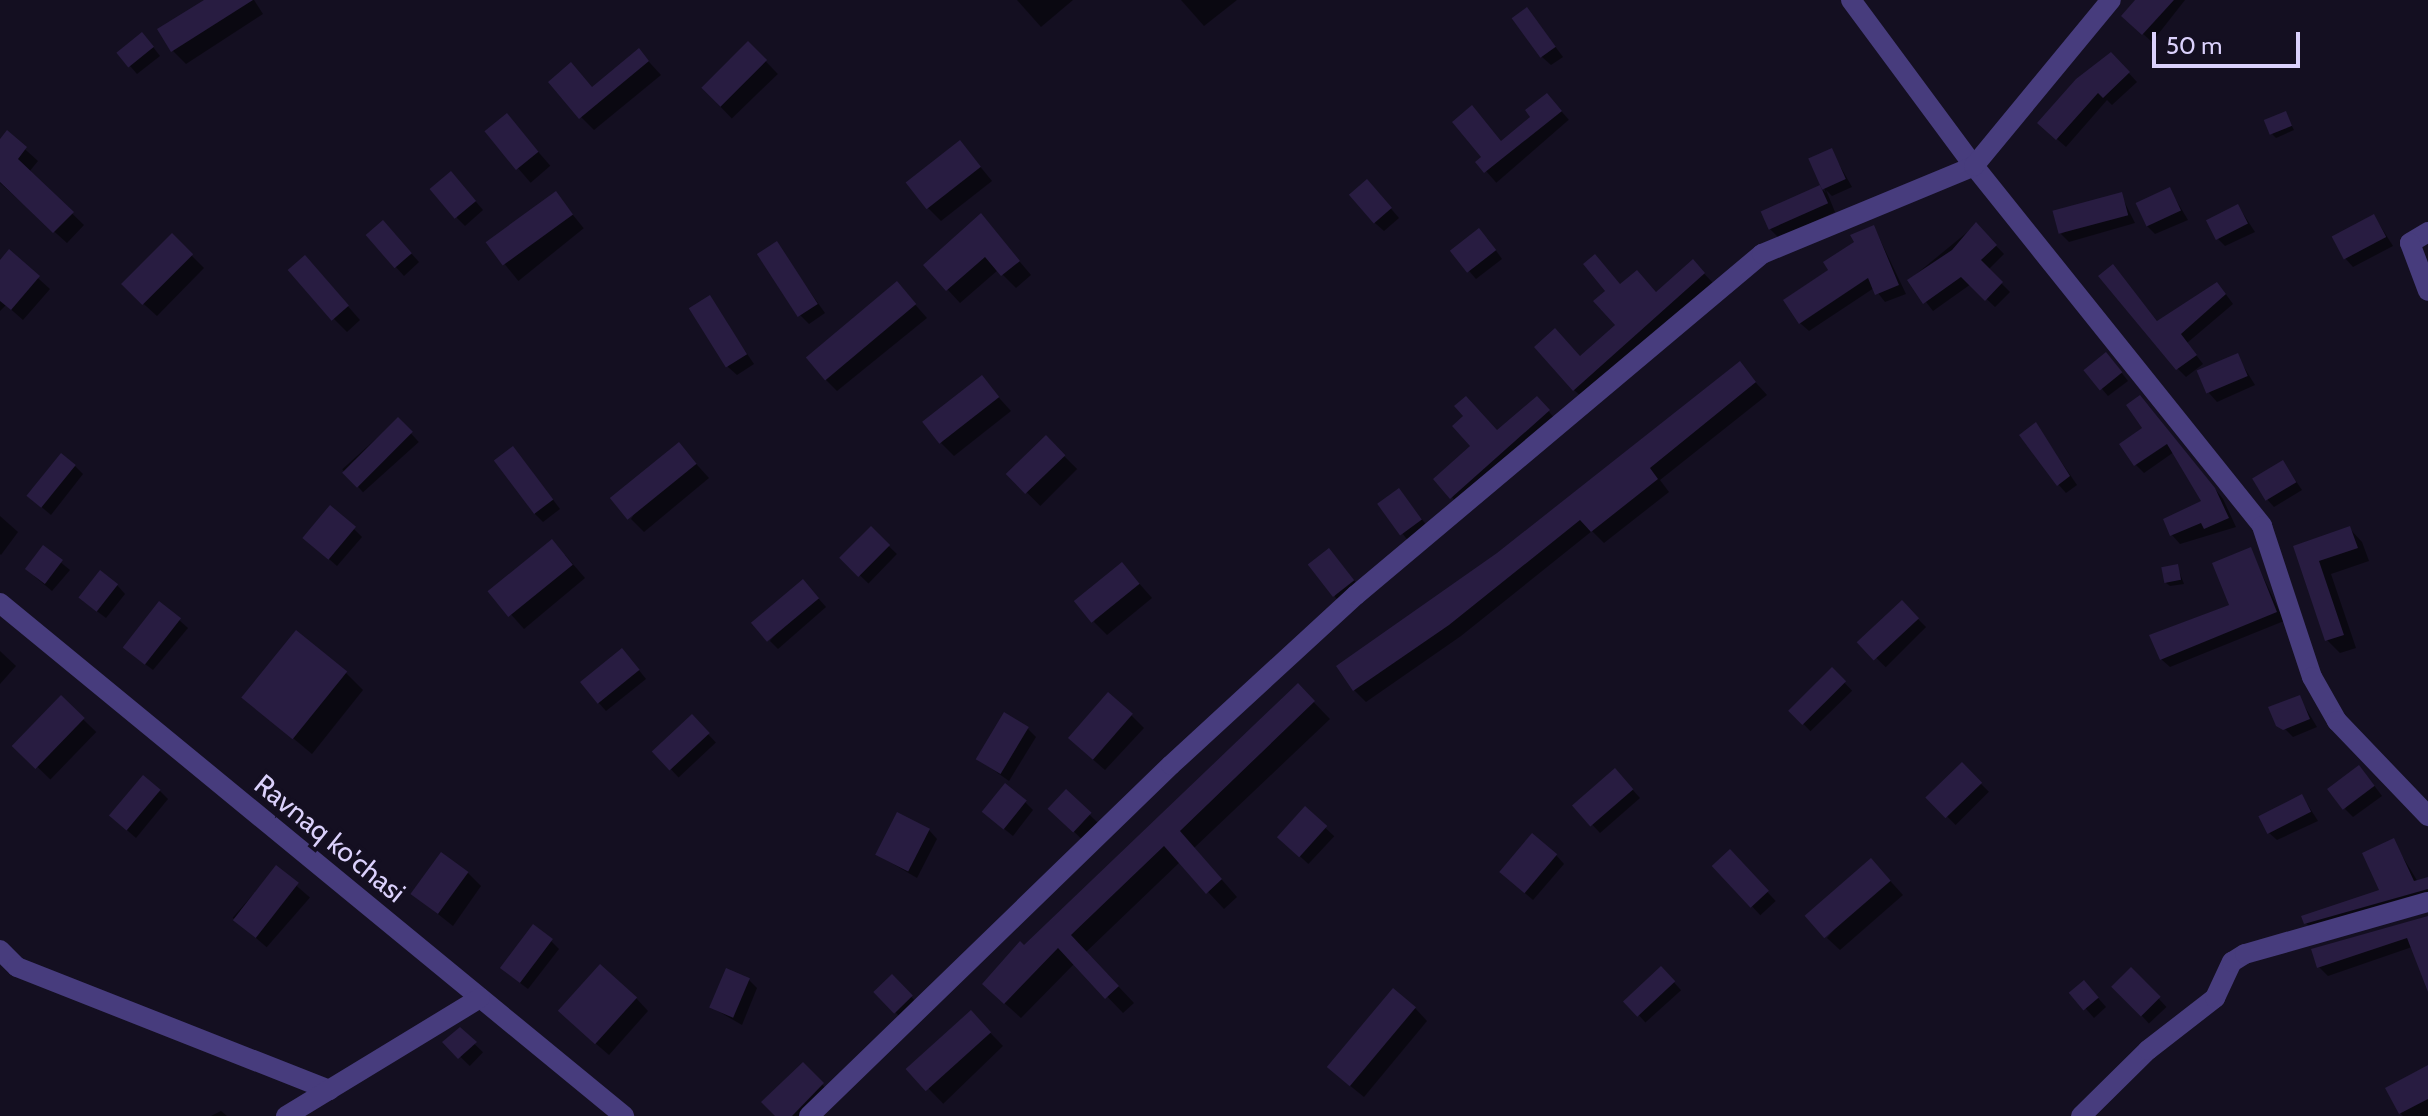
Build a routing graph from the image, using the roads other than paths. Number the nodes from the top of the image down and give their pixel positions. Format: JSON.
{"nodes":[{"id":1,"x":1851,"y":0,"type":"edge"},
{"id":2,"x":2111,"y":0,"type":"edge"},
{"id":3,"x":1974,"y":166,"type":"junction"},
{"id":4,"x":2428,"y":232,"type":"edge"},
{"id":5,"x":2428,"y":291,"type":"edge"},
{"id":6,"x":0,"y":603,"type":"edge"},
{"id":7,"x":2428,"y":816,"type":"edge"},
{"id":8,"x":2428,"y":902,"type":"edge"},
{"id":9,"x":0,"y":950,"type":"edge"},
{"id":10,"x":9,"y":970,"type":"edge"},
{"id":11,"x":480,"y":998,"type":"junction"},
{"id":12,"x":330,"y":1090,"type":"junction"},
{"id":13,"x":286,"y":1116,"type":"edge"},
{"id":14,"x":624,"y":1116,"type":"edge"},
{"id":15,"x":809,"y":1116,"type":"edge"},
{"id":16,"x":2081,"y":1116,"type":"edge"}],
"edges":[{"from":1,"to":3,"type":"street"},
{"from":2,"to":3,"type":"street"},
{"from":3,"to":7,"type":"street"},
{"from":3,"to":15,"type":"street"},
{"from":4,"to":5,"type":"street"},
{"from":6,"to":11,"type":"street","name":"Ravnaq ko'chasi"},
{"from":8,"to":16,"type":"street"},
{"from":9,"to":10,"type":"street"},
{"from":10,"to":12,"type":"street"},
{"from":11,"to":12,"type":"street"},
{"from":11,"to":14,"type":"street","name":"Ravnaq ko'chasi"},
{"from":12,"to":13,"type":"street"}]}
